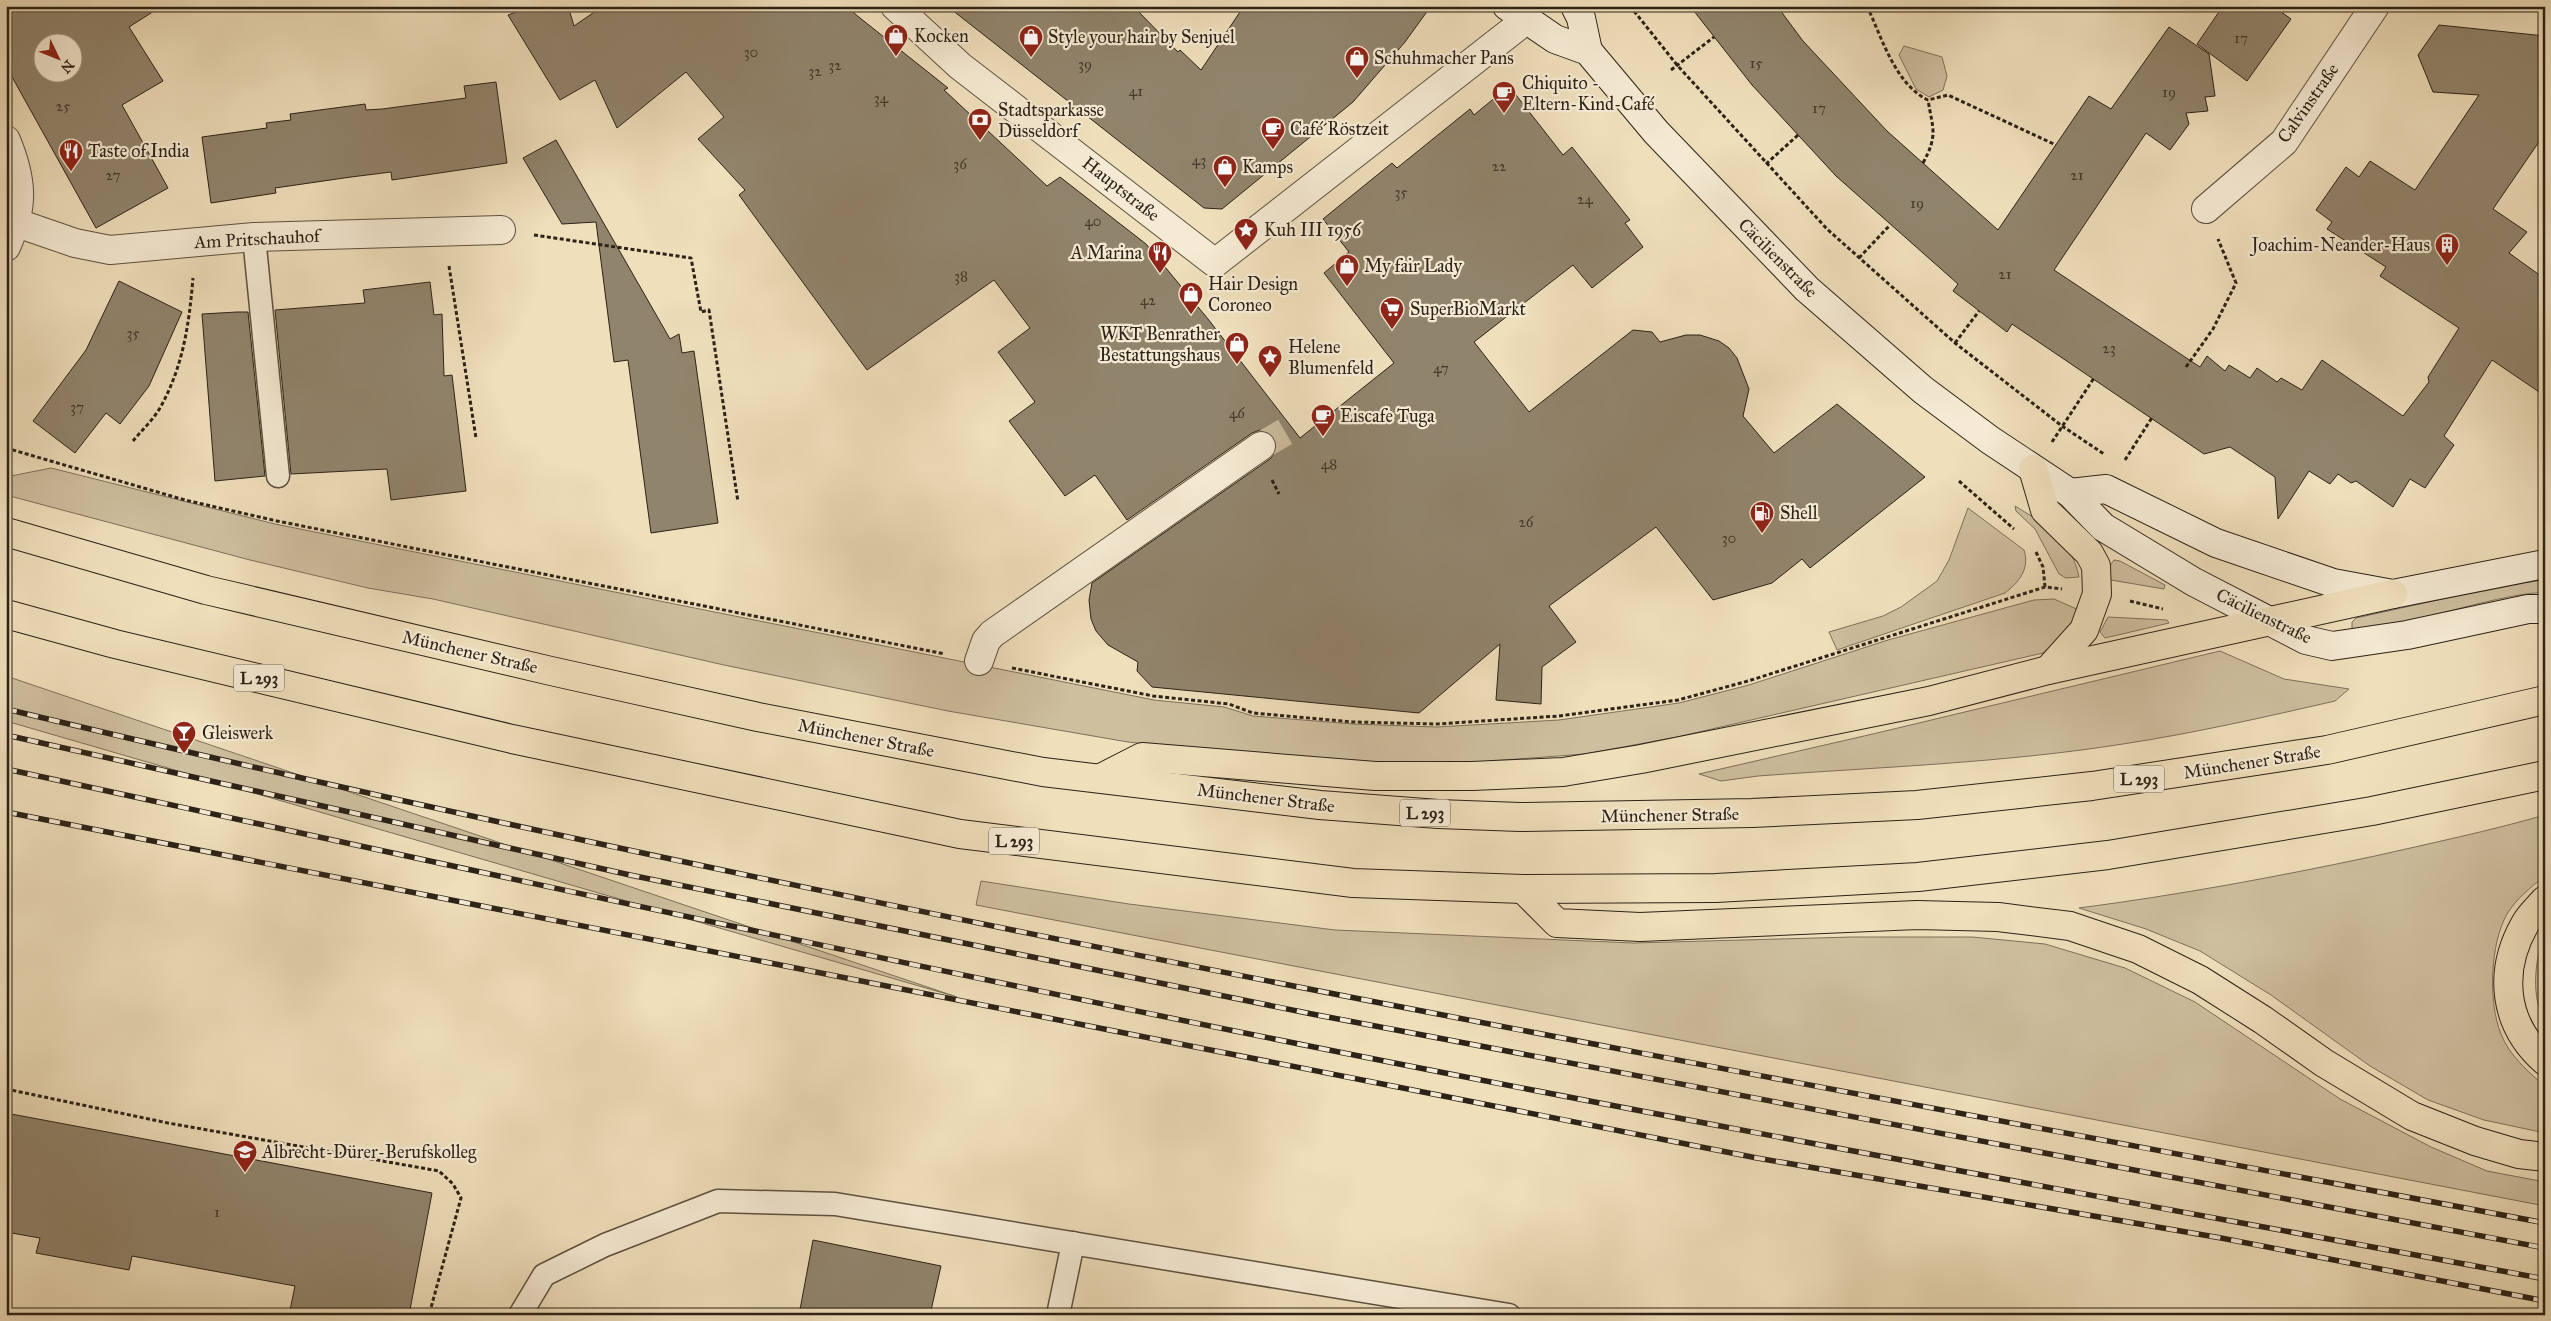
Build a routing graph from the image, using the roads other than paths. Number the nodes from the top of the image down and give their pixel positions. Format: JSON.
{"nodes":[{"id":1,"x":895,"y":6,"type":"edge"},
{"id":2,"x":1575,"y":6,"type":"edge"},
{"id":3,"x":2375,"y":6,"type":"edge"},
{"id":4,"x":1517,"y":13,"type":"edge"},
{"id":5,"x":1588,"y":51,"type":"junction"},
{"id":6,"x":6,"y":140,"type":"edge"},
{"id":7,"x":2206,"y":209,"type":"road end"},
{"id":8,"x":501,"y":230,"type":"road end"},
{"id":9,"x":12,"y":235,"type":"edge"},
{"id":10,"x":254,"y":237,"type":"junction"},
{"id":11,"x":1261,"y":446,"type":"tunnel mouth"},
{"id":12,"x":2034,"y":469,"type":"junction"},
{"id":13,"x":278,"y":476,"type":"dead end"},
{"id":14,"x":2070,"y":492,"type":"junction"},
{"id":15,"x":6,"y":532,"type":"edge"},
{"id":16,"x":2545,"y":564,"type":"edge"},
{"id":17,"x":2393,"y":594,"type":"junction"},
{"id":18,"x":2545,"y":608,"type":"edge"},
{"id":19,"x":6,"y":614,"type":"edge"},
{"id":20,"x":2271,"y":620,"type":"junction"},
{"id":21,"x":979,"y":661,"type":"dead end"},
{"id":22,"x":2048,"y":670,"type":"junction"},
{"id":23,"x":2533,"y":704,"type":"edge"},
{"id":24,"x":2545,"y":775,"type":"edge"},
{"id":25,"x":1101,"y":778,"type":"junction"},
{"id":26,"x":1523,"y":889,"type":"junction"},
{"id":27,"x":2545,"y":900,"type":"edge"},
{"id":28,"x":2545,"y":1060,"type":"edge"},
{"id":29,"x":2545,"y":1156,"type":"edge"},
{"id":30,"x":1073,"y":1243,"type":"junction"},
{"id":31,"x":520,"y":1315,"type":"edge"},
{"id":32,"x":1058,"y":1315,"type":"edge"},
{"id":33,"x":1509,"y":1315,"type":"edge"}],
"edges":[{"from":1,"to":4,"type":"street","name":"Hauptstraße"},
{"from":2,"to":5,"type":"street"},
{"from":3,"to":7,"type":"street","name":"Calvinstraße"},
{"from":4,"to":5,"type":"street"},
{"from":5,"to":12,"type":"street","name":"Cäcilienstraße"},
{"from":6,"to":9,"type":"street"},
{"from":8,"to":10,"type":"street","name":"Am Pritschauhof"},
{"from":9,"to":10,"type":"street","name":"Am Pritschauhof"},
{"from":10,"to":13,"type":"lane"},
{"from":11,"to":21,"type":"street"},
{"from":12,"to":14,"type":"street","name":"Cäcilienstraße"},
{"from":12,"to":22,"type":"highway"},
{"from":14,"to":17,"type":"street"},
{"from":14,"to":20,"type":"street","name":"Cäcilienstraße"},
{"from":15,"to":25,"type":"highway","name":"Münchener Straße","number":"L 293"},
{"from":16,"to":17,"type":"street"},
{"from":17,"to":20,"type":"highway"},
{"from":18,"to":20,"type":"street","name":"Cäcilienstraße"},
{"from":19,"to":26,"type":"highway","number":"L 293"},
{"from":20,"to":22,"type":"highway"},
{"from":22,"to":25,"type":"highway"},
{"from":23,"to":25,"type":"highway","name":"Münchener Straße","number":"L 293"},
{"from":24,"to":26,"type":"highway","number":"L 293"},
{"from":26,"to":29,"type":"highway"},
{"from":27,"to":28,"type":"highway"},
{"from":30,"to":31,"type":"lane"},
{"from":30,"to":32,"type":"lane"},
{"from":30,"to":33,"type":"lane"}]}
